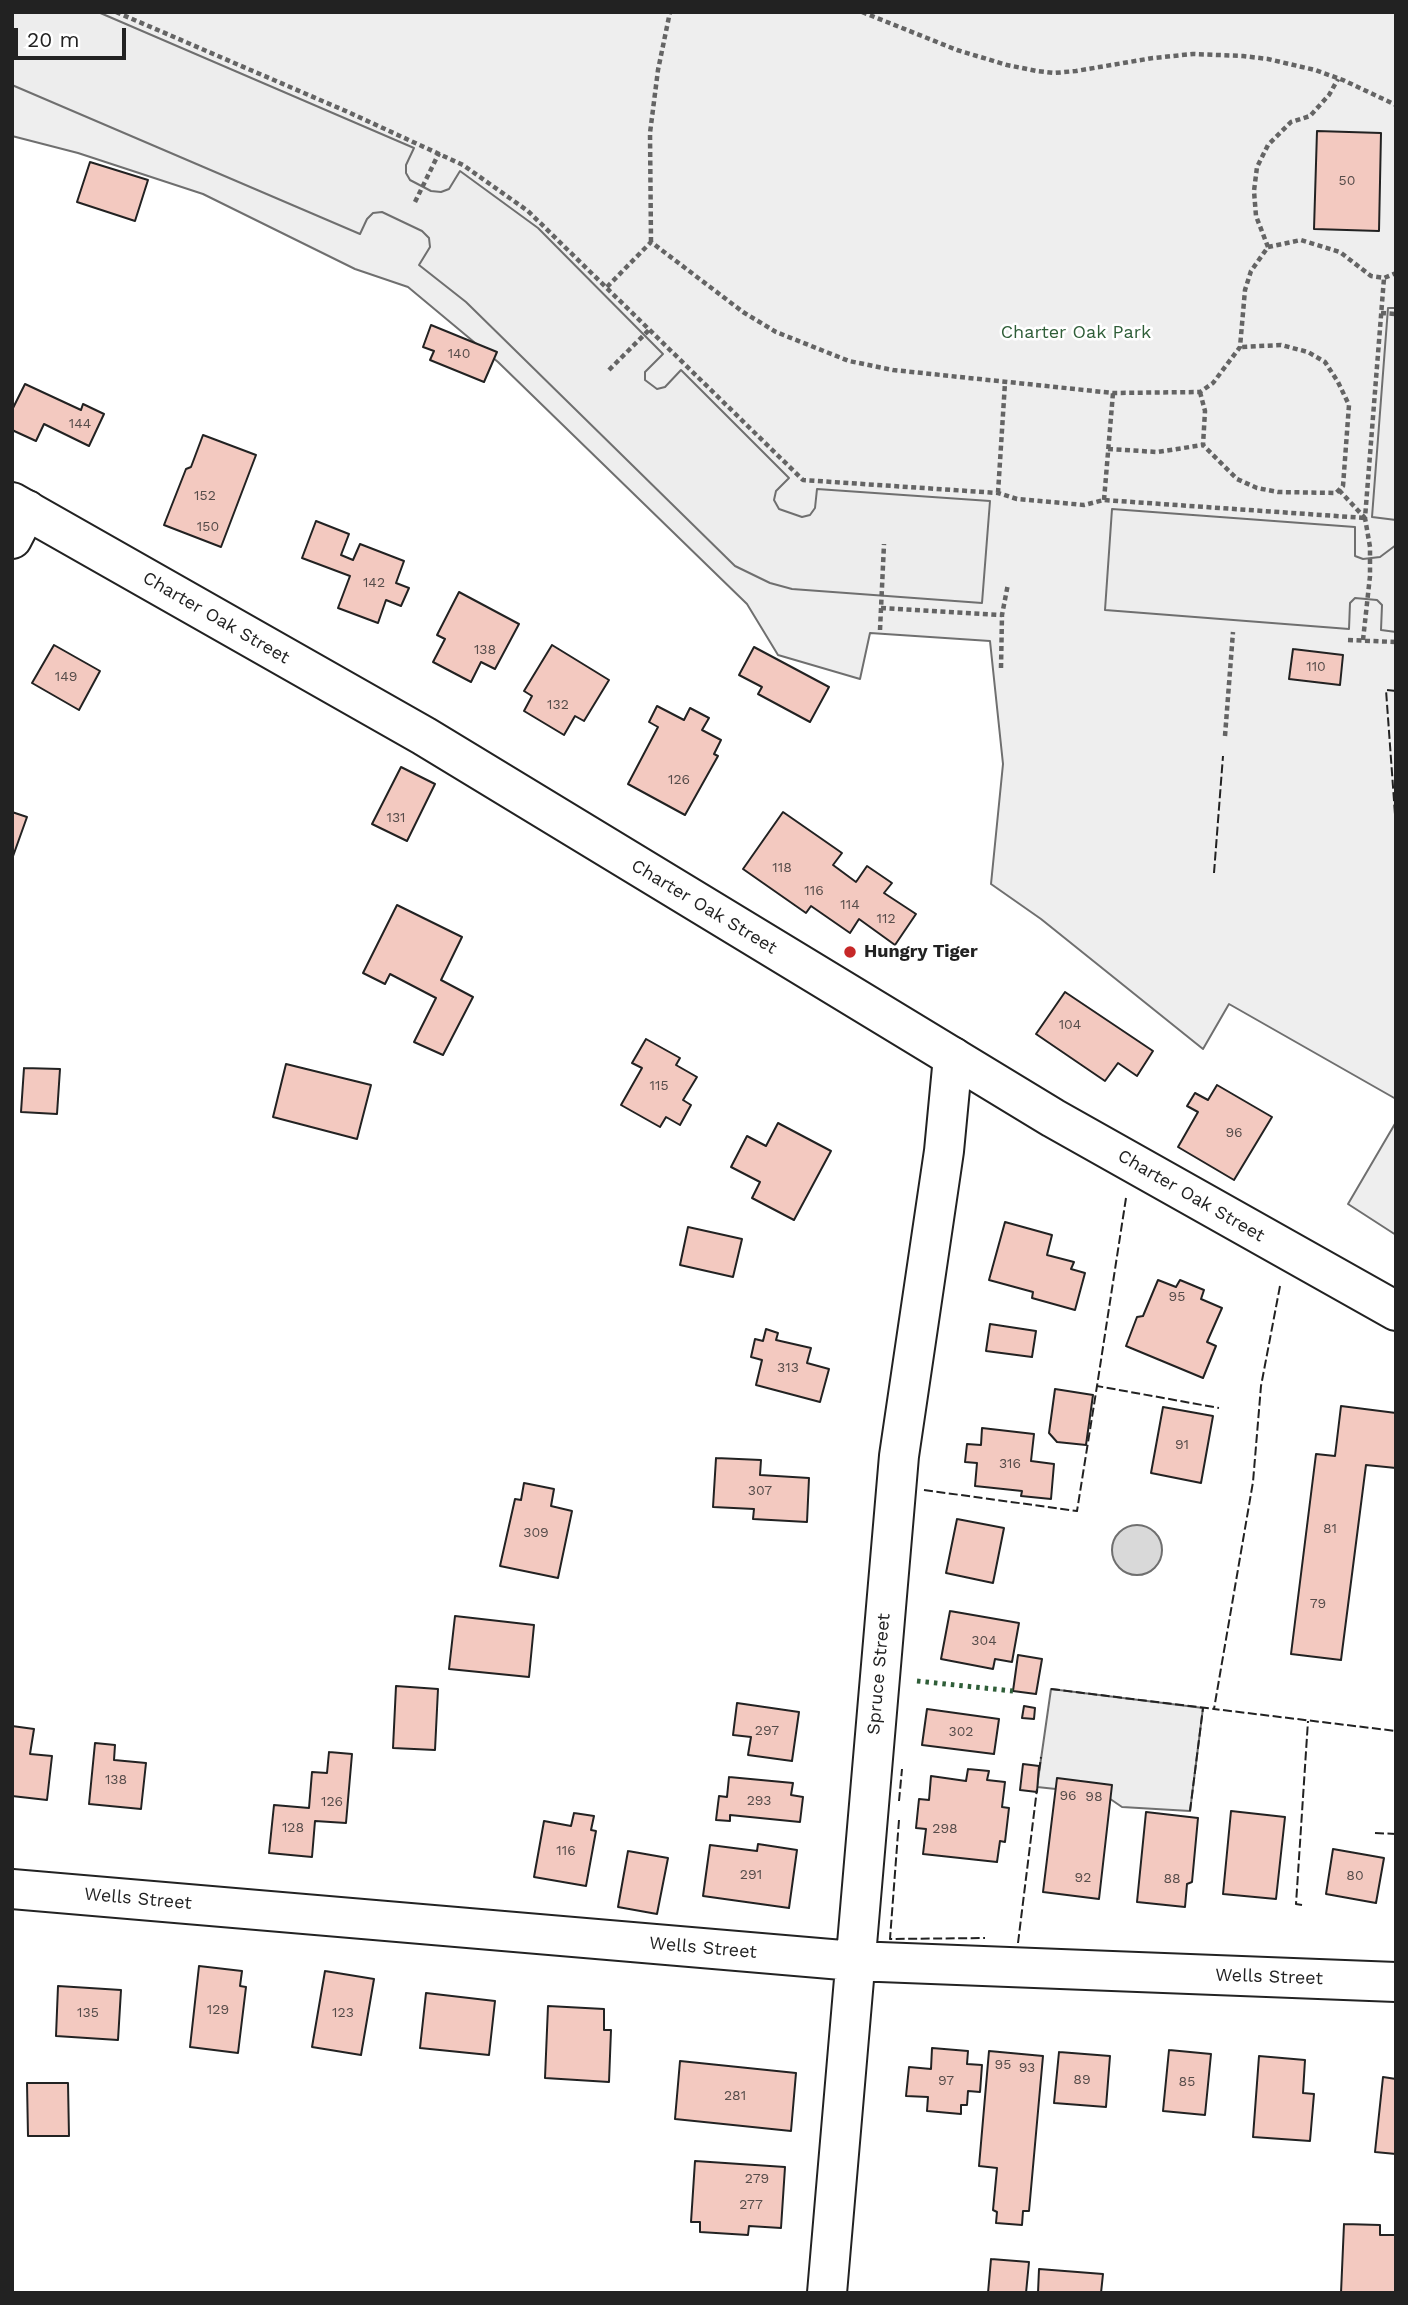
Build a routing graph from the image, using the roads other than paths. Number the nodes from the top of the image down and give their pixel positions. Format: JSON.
{"nodes":[{"id":1,"x":17,"y":517,"type":"edge"},
{"id":2,"x":953,"y":1057,"type":"junction"},
{"id":3,"x":1396,"y":1311,"type":"edge"},
{"id":4,"x":12,"y":1889,"type":"edge"},
{"id":5,"x":854,"y":1961,"type":"junction"},
{"id":6,"x":1396,"y":1982,"type":"edge"},
{"id":7,"x":827,"y":2293,"type":"edge"}],
"edges":[{"from":1,"to":2,"type":"street","name":"Charter Oak Street"},
{"from":2,"to":3,"type":"street","name":"Charter Oak Street"},
{"from":2,"to":5,"type":"street","name":"Spruce Street"},
{"from":4,"to":5,"type":"street","name":"Wells Street"},
{"from":5,"to":6,"type":"street","name":"Wells Street"},
{"from":5,"to":7,"type":"street","name":"Spruce Street"}]}
